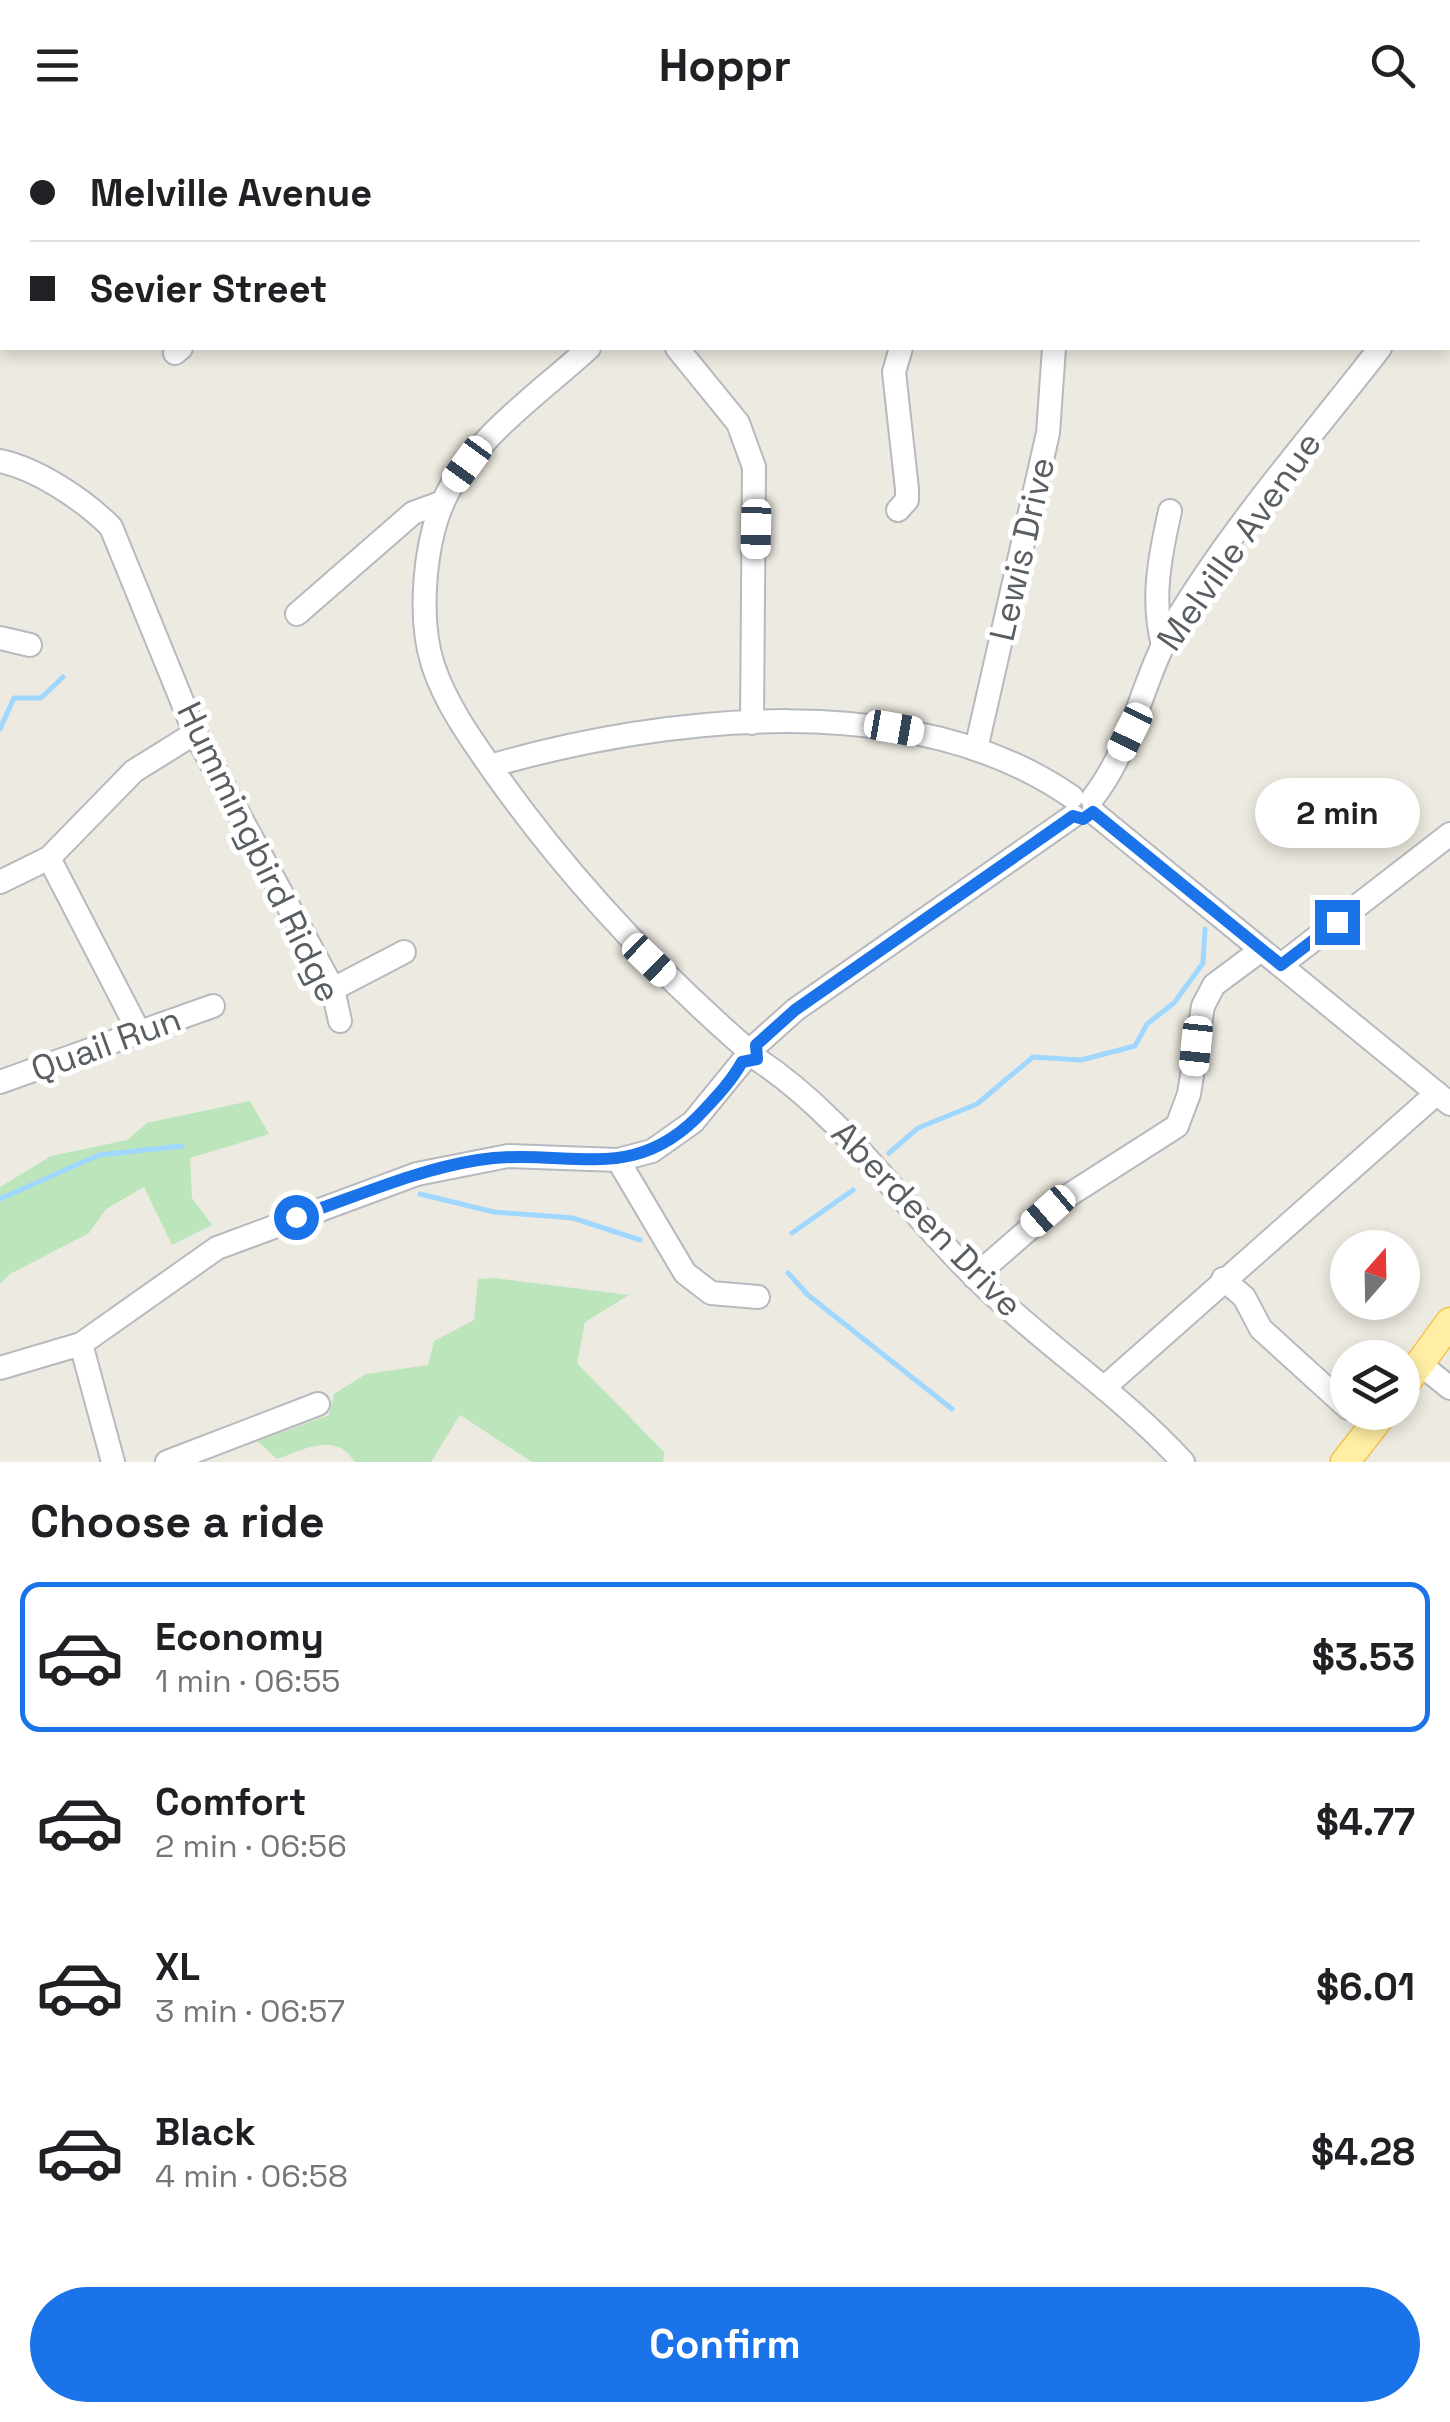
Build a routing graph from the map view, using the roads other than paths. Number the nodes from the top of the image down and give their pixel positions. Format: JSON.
{"nodes":[{"id":1,"x":587,"y":350,"type":"edge"},
{"id":2,"x":679,"y":350,"type":"edge"},
{"id":3,"x":900,"y":350,"type":"edge"},
{"id":4,"x":1054,"y":350,"type":"edge"},
{"id":5,"x":1378,"y":350,"type":"edge"},
{"id":6,"x":0,"y":461,"type":"edge"},
{"id":7,"x":442,"y":502,"type":"junction"},
{"id":8,"x":898,"y":510,"type":"dead end"},
{"id":9,"x":1170,"y":511,"type":"dead end"},
{"id":10,"x":297,"y":614,"type":"dead end"},
{"id":11,"x":0,"y":638,"type":"edge"},
{"id":12,"x":30,"y":645,"type":"dead end"},
{"id":13,"x":1162,"y":645,"type":"junction"},
{"id":14,"x":752,"y":722,"type":"junction"},
{"id":15,"x":195,"y":733,"type":"junction"},
{"id":16,"x":976,"y":749,"type":"junction"},
{"id":17,"x":490,"y":766,"type":"junction"},
{"id":18,"x":1082,"y":806,"type":"junction"},
{"id":19,"x":1450,"y":834,"type":"edge"},
{"id":20,"x":49,"y":858,"type":"junction"},
{"id":21,"x":0,"y":882,"type":"edge"},
{"id":22,"x":1261,"y":950,"type":"junction"},
{"id":23,"x":404,"y":952,"type":"dead end"},
{"id":24,"x":1281,"y":965,"type":"junction"},
{"id":25,"x":333,"y":989,"type":"junction"},
{"id":26,"x":213,"y":1006,"type":"dead end"},
{"id":27,"x":340,"y":1021,"type":"dead end"},
{"id":28,"x":138,"y":1032,"type":"junction"},
{"id":29,"x":749,"y":1052,"type":"junction"},
{"id":30,"x":0,"y":1082,"type":"edge"},
{"id":31,"x":1444,"y":1098,"type":"edge"},
{"id":32,"x":618,"y":1160,"type":"junction"},
{"id":33,"x":974,"y":1277,"type":"junction"},
{"id":34,"x":1223,"y":1279,"type":"junction"},
{"id":35,"x":758,"y":1298,"type":"dead end"},
{"id":36,"x":1450,"y":1322,"type":"edge"},
{"id":37,"x":81,"y":1344,"type":"junction"},
{"id":38,"x":1420,"y":1364,"type":"joint"},
{"id":39,"x":0,"y":1368,"type":"edge"},
{"id":40,"x":1107,"y":1386,"type":"junction"},
{"id":41,"x":1330,"y":1387,"type":"edge"},
{"id":42,"x":1450,"y":1388,"type":"edge"},
{"id":43,"x":318,"y":1404,"type":"dead end"},
{"id":44,"x":1358,"y":1430,"type":"edge"},
{"id":45,"x":113,"y":1462,"type":"edge"},
{"id":46,"x":167,"y":1462,"type":"edge"},
{"id":47,"x":1183,"y":1462,"type":"edge"},
{"id":48,"x":1345,"y":1462,"type":"edge"}],
"edges":[{"from":1,"to":7,"type":"street","name":"Aberdeen Drive"},
{"from":2,"to":14,"type":"street"},
{"from":3,"to":8,"type":"street"},
{"from":4,"to":16,"type":"street","name":"Lewis Drive"},
{"from":5,"to":13,"type":"street","name":"Melville Avenue"},
{"from":6,"to":15,"type":"street","name":"Hummingbird Ridge"},
{"from":7,"to":10,"type":"street"},
{"from":7,"to":17,"type":"street","name":"Aberdeen Drive"},
{"from":9,"to":13,"type":"street"},
{"from":11,"to":12,"type":"street"},
{"from":13,"to":18,"type":"street","name":"Melville Avenue"},
{"from":14,"to":16,"type":"street"},
{"from":14,"to":17,"type":"street"},
{"from":15,"to":20,"type":"street"},
{"from":15,"to":25,"type":"street","name":"Hummingbird Ridge"},
{"from":16,"to":18,"type":"street"},
{"from":17,"to":29,"type":"street","name":"Aberdeen Drive"},
{"from":18,"to":22,"type":"street"},
{"from":18,"to":29,"type":"street","name":"Melville Avenue"},
{"from":19,"to":24,"type":"street"},
{"from":20,"to":21,"type":"street"},
{"from":20,"to":28,"type":"street"},
{"from":22,"to":24,"type":"street"},
{"from":22,"to":33,"type":"street"},
{"from":23,"to":25,"type":"street"},
{"from":24,"to":31,"type":"street"},
{"from":25,"to":27,"type":"street","name":"Hummingbird Ridge"},
{"from":26,"to":28,"type":"street","name":"Quail Run"},
{"from":28,"to":30,"type":"street","name":"Quail Run"},
{"from":29,"to":32,"type":"street","name":"Melville Avenue"},
{"from":29,"to":33,"type":"street","name":"Aberdeen Drive"},
{"from":31,"to":34,"type":"street"},
{"from":32,"to":35,"type":"street"},
{"from":32,"to":37,"type":"street","name":"Melville Avenue"},
{"from":33,"to":40,"type":"street","name":"Aberdeen Drive"},
{"from":34,"to":40,"type":"street"},
{"from":34,"to":41,"type":"street"},
{"from":36,"to":38,"type":"main road"},
{"from":37,"to":39,"type":"street","name":"Melville Avenue"},
{"from":37,"to":45,"type":"street"},
{"from":38,"to":42,"type":"street"},
{"from":40,"to":47,"type":"street","name":"Aberdeen Drive"},
{"from":43,"to":46,"type":"street"},
{"from":44,"to":48,"type":"main road"}]}
